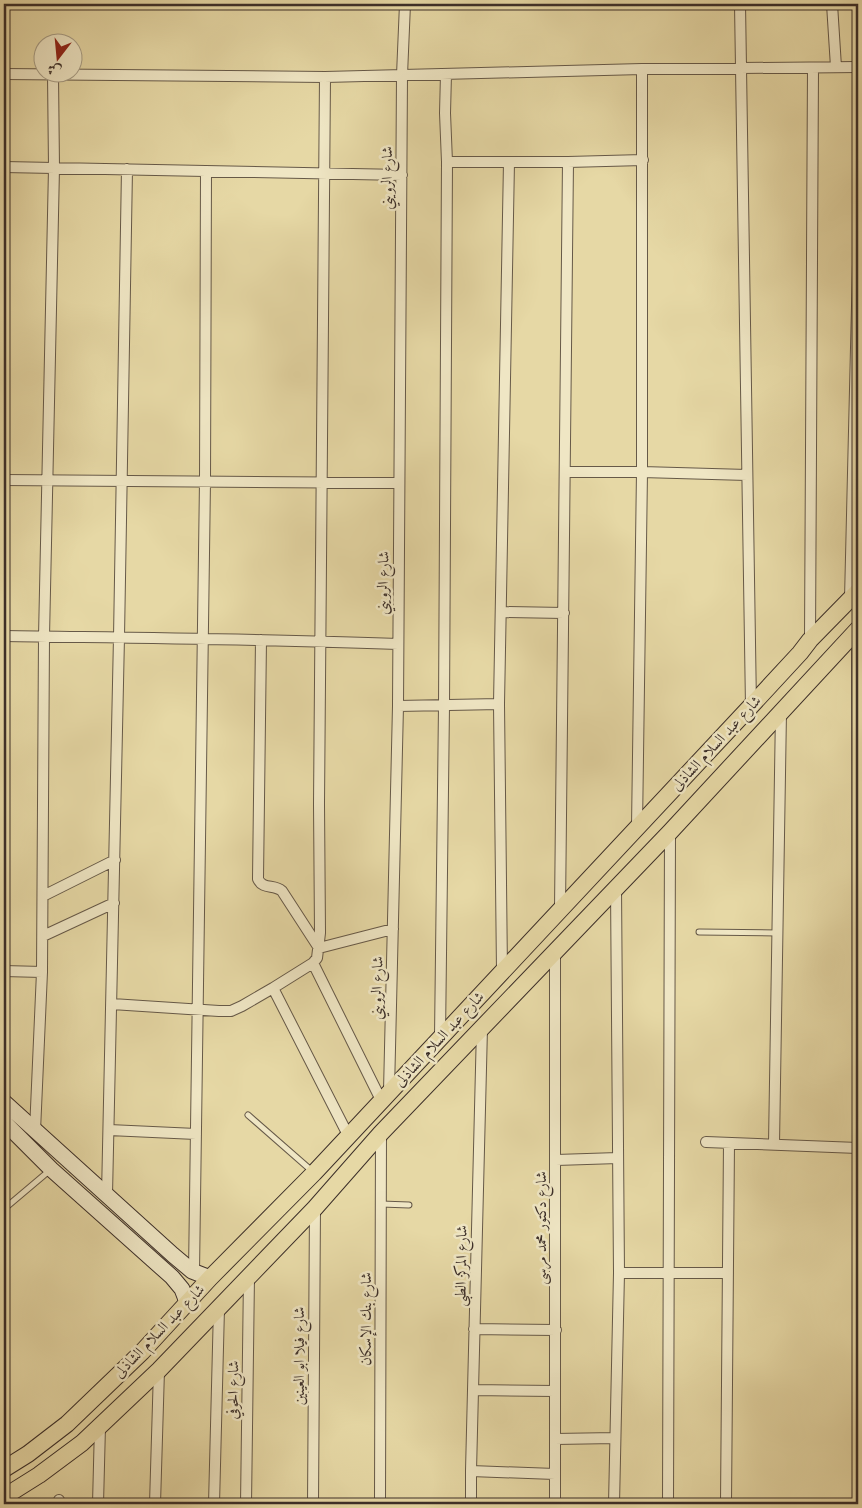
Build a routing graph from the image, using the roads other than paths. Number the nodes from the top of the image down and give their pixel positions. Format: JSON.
{"nodes":[{"id":1,"x":405,"y":4,"type":"edge"},
{"id":2,"x":740,"y":4,"type":"edge"},
{"id":3,"x":832,"y":4,"type":"edge"},
{"id":4,"x":836,"y":67,"type":"junction"},
{"id":5,"x":858,"y":67,"type":"edge"},
{"id":6,"x":812,"y":68,"type":"junction"},
{"id":7,"x":642,"y":69,"type":"junction"},
{"id":8,"x":741,"y":69,"type":"junction"},
{"id":9,"x":4,"y":74,"type":"edge"},
{"id":10,"x":32,"y":74,"type":"edge"},
{"id":11,"x":82,"y":74,"type":"edge"},
{"id":12,"x":446,"y":74,"type":"junction"},
{"id":13,"x":402,"y":75,"type":"junction"},
{"id":14,"x":325,"y":77,"type":"junction"},
{"id":15,"x":54,"y":82,"type":"edge"},
{"id":16,"x":643,"y":160,"type":"junction"},
{"id":17,"x":447,"y":162,"type":"junction"},
{"id":18,"x":509,"y":162,"type":"junction"},
{"id":19,"x":568,"y":162,"type":"junction"},
{"id":20,"x":4,"y":167,"type":"edge"},
{"id":21,"x":54,"y":168,"type":"junction"},
{"id":22,"x":127,"y":169,"type":"junction"},
{"id":23,"x":206,"y":171,"type":"junction"},
{"id":24,"x":325,"y":174,"type":"junction"},
{"id":25,"x":402,"y":175,"type":"junction"},
{"id":26,"x":858,"y":264,"type":"edge"},
{"id":27,"x":565,"y":472,"type":"junction"},
{"id":28,"x":642,"y":472,"type":"junction"},
{"id":29,"x":747,"y":475,"type":"junction"},
{"id":30,"x":4,"y":480,"type":"edge"},
{"id":31,"x":47,"y":480,"type":"junction"},
{"id":32,"x":122,"y":481,"type":"junction"},
{"id":33,"x":204,"y":481,"type":"junction"},
{"id":34,"x":322,"y":482,"type":"junction"},
{"id":35,"x":399,"y":483,"type":"junction"},
{"id":36,"x":854,"y":595,"type":"edge"},
{"id":37,"x":500,"y":612,"type":"junction"},
{"id":38,"x":564,"y":613,"type":"junction"},
{"id":39,"x":858,"y":629,"type":"edge"},
{"id":40,"x":4,"y":636,"type":"edge"},
{"id":41,"x":44,"y":637,"type":"junction"},
{"id":42,"x":119,"y":637,"type":"junction"},
{"id":43,"x":202,"y":639,"type":"junction"},
{"id":44,"x":261,"y":640,"type":"junction"},
{"id":45,"x":810,"y":640,"type":"junction"},
{"id":46,"x":320,"y":641,"type":"junction"},
{"id":47,"x":398,"y":644,"type":"junction"},
{"id":48,"x":782,"y":672,"type":"junction"},
{"id":49,"x":800,"y":691,"type":"junction"},
{"id":50,"x":499,"y":704,"type":"junction"},
{"id":51,"x":398,"y":706,"type":"junction"},
{"id":52,"x":444,"y":706,"type":"junction"},
{"id":53,"x":751,"y":706,"type":"junction"},
{"id":54,"x":781,"y":712,"type":"junction"},
{"id":55,"x":636,"y":827,"type":"junction"},
{"id":56,"x":670,"y":832,"type":"junction"},
{"id":57,"x":115,"y":860,"type":"junction"},
{"id":58,"x":616,"y":887,"type":"junction"},
{"id":59,"x":43,"y":896,"type":"junction"},
{"id":60,"x":114,"y":903,"type":"junction"},
{"id":61,"x":560,"y":909,"type":"junction"},
{"id":62,"x":393,"y":929,"type":"junction"},
{"id":63,"x":699,"y":932,"type":"dead end"},
{"id":64,"x":778,"y":933,"type":"junction"},
{"id":65,"x":43,"y":936,"type":"junction"},
{"id":66,"x":319,"y":948,"type":"junction"},
{"id":67,"x":556,"y":951,"type":"junction"},
{"id":68,"x":313,"y":963,"type":"junction"},
{"id":69,"x":4,"y":971,"type":"edge"},
{"id":70,"x":502,"y":971,"type":"junction"},
{"id":71,"x":42,"y":972,"type":"junction"},
{"id":72,"x":273,"y":988,"type":"junction"},
{"id":73,"x":112,"y":1004,"type":"junction"},
{"id":74,"x":198,"y":1010,"type":"junction"},
{"id":75,"x":482,"y":1028,"type":"junction"},
{"id":76,"x":440,"y":1037,"type":"junction"},
{"id":77,"x":858,"y":1060,"type":"edge"},
{"id":78,"x":385,"y":1096,"type":"junction"},
{"id":79,"x":4,"y":1102,"type":"edge"},
{"id":80,"x":248,"y":1115,"type":"dead end"},
{"id":81,"x":4,"y":1122,"type":"edge"},
{"id":82,"x":109,"y":1130,"type":"junction"},
{"id":83,"x":35,"y":1131,"type":"junction"},
{"id":84,"x":382,"y":1133,"type":"junction"},
{"id":85,"x":196,"y":1134,"type":"junction"},
{"id":86,"x":348,"y":1135,"type":"junction"},
{"id":87,"x":706,"y":1142,"type":"dead end"},
{"id":88,"x":729,"y":1143,"type":"junction"},
{"id":89,"x":774,"y":1144,"type":"junction"},
{"id":90,"x":858,"y":1148,"type":"edge"},
{"id":91,"x":618,"y":1158,"type":"junction"},
{"id":92,"x":556,"y":1160,"type":"junction"},
{"id":93,"x":51,"y":1169,"type":"junction"},
{"id":94,"x":310,"y":1176,"type":"junction"},
{"id":95,"x":107,"y":1195,"type":"junction"},
{"id":96,"x":381,"y":1204,"type":"junction"},
{"id":97,"x":409,"y":1205,"type":"dead end"},
{"id":98,"x":315,"y":1208,"type":"junction"},
{"id":99,"x":4,"y":1209,"type":"edge"},
{"id":100,"x":272,"y":1214,"type":"junction"},
{"id":101,"x":291,"y":1232,"type":"junction"},
{"id":102,"x":172,"y":1255,"type":"junction"},
{"id":103,"x":161,"y":1267,"type":"junction"},
{"id":104,"x":194,"y":1272,"type":"junction"},
{"id":105,"x":619,"y":1273,"type":"junction"},
{"id":106,"x":728,"y":1273,"type":"junction"},
{"id":107,"x":668,"y":1274,"type":"junction"},
{"id":108,"x":249,"y":1276,"type":"junction"},
{"id":109,"x":210,"y":1278,"type":"junction"},
{"id":110,"x":187,"y":1302,"type":"junction"},
{"id":111,"x":219,"y":1308,"type":"junction"},
{"id":112,"x":474,"y":1330,"type":"junction"},
{"id":113,"x":556,"y":1330,"type":"junction"},
{"id":114,"x":158,"y":1370,"type":"junction"},
{"id":115,"x":473,"y":1390,"type":"junction"},
{"id":116,"x":555,"y":1391,"type":"junction"},
{"id":117,"x":100,"y":1426,"type":"junction"},
{"id":118,"x":555,"y":1438,"type":"junction"},
{"id":119,"x":615,"y":1438,"type":"junction"},
{"id":120,"x":4,"y":1469,"type":"edge"},
{"id":121,"x":471,"y":1471,"type":"junction"},
{"id":122,"x":555,"y":1474,"type":"junction"},
{"id":123,"x":7,"y":1499,"type":"edge"},
{"id":124,"x":98,"y":1504,"type":"edge"},
{"id":125,"x":155,"y":1504,"type":"edge"},
{"id":126,"x":214,"y":1504,"type":"edge"},
{"id":127,"x":246,"y":1504,"type":"edge"},
{"id":128,"x":313,"y":1504,"type":"edge"},
{"id":129,"x":380,"y":1504,"type":"edge"},
{"id":130,"x":471,"y":1504,"type":"edge"},
{"id":131,"x":555,"y":1504,"type":"edge"},
{"id":132,"x":614,"y":1504,"type":"edge"},
{"id":133,"x":668,"y":1504,"type":"edge"},
{"id":134,"x":726,"y":1504,"type":"edge"}],
"edges":[{"from":1,"to":13,"type":"street","name":"شارع الرويني"},
{"from":2,"to":8,"type":"street"},
{"from":3,"to":4,"type":"street"},
{"from":4,"to":5,"type":"street"},
{"from":4,"to":6,"type":"street"},
{"from":6,"to":8,"type":"street"},
{"from":6,"to":45,"type":"street"},
{"from":7,"to":8,"type":"street"},
{"from":7,"to":12,"type":"street"},
{"from":7,"to":16,"type":"street"},
{"from":8,"to":29,"type":"street"},
{"from":9,"to":10,"type":"street"},
{"from":11,"to":14,"type":"street"},
{"from":12,"to":13,"type":"street"},
{"from":12,"to":17,"type":"street"},
{"from":13,"to":14,"type":"street"},
{"from":13,"to":25,"type":"street","name":"شارع الرويني"},
{"from":14,"to":24,"type":"street"},
{"from":15,"to":21,"type":"street"},
{"from":16,"to":19,"type":"street"},
{"from":16,"to":28,"type":"street"},
{"from":17,"to":18,"type":"street"},
{"from":17,"to":52,"type":"street"},
{"from":18,"to":19,"type":"street"},
{"from":18,"to":37,"type":"street"},
{"from":19,"to":27,"type":"street"},
{"from":20,"to":21,"type":"street"},
{"from":21,"to":22,"type":"street"},
{"from":21,"to":31,"type":"street"},
{"from":22,"to":23,"type":"street"},
{"from":22,"to":32,"type":"street"},
{"from":23,"to":24,"type":"street"},
{"from":23,"to":33,"type":"street"},
{"from":24,"to":25,"type":"street"},
{"from":24,"to":34,"type":"street"},
{"from":25,"to":35,"type":"street","name":"شارع الرويني"},
{"from":26,"to":36,"type":"street"},
{"from":27,"to":28,"type":"street"},
{"from":27,"to":38,"type":"street"},
{"from":28,"to":29,"type":"street"},
{"from":28,"to":55,"type":"street"},
{"from":29,"to":53,"type":"street"},
{"from":30,"to":31,"type":"street"},
{"from":31,"to":32,"type":"street"},
{"from":31,"to":41,"type":"street"},
{"from":32,"to":33,"type":"street"},
{"from":32,"to":42,"type":"street"},
{"from":33,"to":34,"type":"street"},
{"from":33,"to":43,"type":"street"},
{"from":34,"to":35,"type":"street"},
{"from":34,"to":46,"type":"street"},
{"from":35,"to":47,"type":"street","name":"شارع الرويني"},
{"from":36,"to":45,"type":"main road","name":"شارع عبد السلام الشاذلى"},
{"from":37,"to":38,"type":"street"},
{"from":37,"to":50,"type":"street"},
{"from":38,"to":61,"type":"street"},
{"from":39,"to":49,"type":"main road","name":"شارع عبد السلام الشاذلى"},
{"from":39,"to":77,"type":"street"},
{"from":40,"to":41,"type":"street"},
{"from":41,"to":42,"type":"street"},
{"from":41,"to":59,"type":"street"},
{"from":42,"to":43,"type":"street"},
{"from":42,"to":57,"type":"street"},
{"from":43,"to":44,"type":"street"},
{"from":43,"to":74,"type":"street"},
{"from":44,"to":46,"type":"street"},
{"from":44,"to":66,"type":"street"},
{"from":45,"to":48,"type":"main road","name":"شارع عبد السلام الشاذلى"},
{"from":46,"to":47,"type":"street"},
{"from":46,"to":66,"type":"street"},
{"from":47,"to":51,"type":"street","name":"شارع الرويني"},
{"from":48,"to":49,"type":"main road"},
{"from":48,"to":53,"type":"main road","name":"شارع عبد السلام الشاذلى"},
{"from":49,"to":54,"type":"main road","name":"شارع عبد السلام الشاذلى"},
{"from":50,"to":52,"type":"street"},
{"from":50,"to":70,"type":"street"},
{"from":51,"to":52,"type":"street"},
{"from":51,"to":62,"type":"street","name":"شارع الرويني"},
{"from":52,"to":76,"type":"street"},
{"from":53,"to":55,"type":"main road","name":"شارع عبد السلام الشاذلى"},
{"from":54,"to":56,"type":"main road","name":"شارع عبد السلام الشاذلى"},
{"from":54,"to":64,"type":"street"},
{"from":55,"to":61,"type":"main road","name":"شارع عبد السلام الشاذلى"},
{"from":56,"to":58,"type":"main road","name":"شارع عبد السلام الشاذلى"},
{"from":56,"to":107,"type":"street"},
{"from":57,"to":59,"type":"street"},
{"from":57,"to":60,"type":"street"},
{"from":58,"to":67,"type":"main road","name":"شارع عبد السلام الشاذلى"},
{"from":58,"to":91,"type":"street"},
{"from":59,"to":65,"type":"street"},
{"from":60,"to":65,"type":"street"},
{"from":60,"to":73,"type":"street"},
{"from":61,"to":70,"type":"main road","name":"شارع عبد السلام الشاذلى"},
{"from":62,"to":66,"type":"street"},
{"from":62,"to":78,"type":"street","name":"شارع الرويني"},
{"from":63,"to":64,"type":"lane"},
{"from":64,"to":89,"type":"street"},
{"from":65,"to":71,"type":"street"},
{"from":66,"to":68,"type":"street"},
{"from":67,"to":75,"type":"main road","name":"شارع عبد السلام الشاذلى"},
{"from":67,"to":92,"type":"street","name":"شارع دكتور محمد مرسى"},
{"from":68,"to":72,"type":"street"},
{"from":68,"to":78,"type":"street"},
{"from":69,"to":71,"type":"street"},
{"from":70,"to":76,"type":"main road","name":"شارع عبد السلام الشاذلى"},
{"from":71,"to":83,"type":"street"},
{"from":72,"to":74,"type":"street"},
{"from":72,"to":86,"type":"street"},
{"from":73,"to":74,"type":"street"},
{"from":73,"to":82,"type":"street"},
{"from":74,"to":85,"type":"street"},
{"from":75,"to":84,"type":"main road","name":"شارع عبد السلام الشاذلى"},
{"from":75,"to":112,"type":"street","name":"شارع المركز الطبى"},
{"from":76,"to":78,"type":"main road","name":"شارع عبد السلام الشاذلى"},
{"from":78,"to":86,"type":"main road","name":"شارع عبد السلام الشاذلى"},
{"from":79,"to":83,"type":"main road"},
{"from":80,"to":94,"type":"lane"},
{"from":81,"to":93,"type":"main road"},
{"from":82,"to":85,"type":"street"},
{"from":82,"to":95,"type":"street"},
{"from":83,"to":95,"type":"main road"},
{"from":84,"to":96,"type":"street","name":"شارع بنك الإسكان"},
{"from":84,"to":98,"type":"main road","name":"شارع عبد السلام الشاذلى"},
{"from":85,"to":104,"type":"street"},
{"from":86,"to":94,"type":"main road","name":"شارع عبد السلام الشاذلى"},
{"from":87,"to":88,"type":"street"},
{"from":88,"to":89,"type":"street"},
{"from":88,"to":106,"type":"street"},
{"from":89,"to":90,"type":"street"},
{"from":91,"to":92,"type":"street"},
{"from":91,"to":105,"type":"street"},
{"from":92,"to":113,"type":"street","name":"شارع دكتور محمد مرسى"},
{"from":93,"to":99,"type":"lane"},
{"from":93,"to":103,"type":"main road"},
{"from":94,"to":98,"type":"main road"},
{"from":94,"to":100,"type":"main road","name":"شارع عبد السلام الشاذلى"},
{"from":95,"to":102,"type":"main road"},
{"from":96,"to":97,"type":"lane"},
{"from":96,"to":129,"type":"street","name":"شارع بنك الإسكان"},
{"from":98,"to":101,"type":"main road","name":"شارع عبد السلام الشاذلى"},
{"from":98,"to":128,"type":"street","name":"شارع فيلا ابو العينين"},
{"from":100,"to":101,"type":"main road"},
{"from":100,"to":109,"type":"main road","name":"شارع عبد السلام الشاذلى"},
{"from":101,"to":108,"type":"main road","name":"شارع عبد السلام الشاذلى"},
{"from":102,"to":103,"type":"main road"},
{"from":102,"to":104,"type":"main road"},
{"from":103,"to":110,"type":"main road"},
{"from":104,"to":109,"type":"main road"},
{"from":105,"to":107,"type":"street"},
{"from":105,"to":119,"type":"street"},
{"from":106,"to":107,"type":"street"},
{"from":106,"to":134,"type":"street"},
{"from":107,"to":133,"type":"street"},
{"from":108,"to":111,"type":"main road","name":"شارع عبد السلام الشاذلى"},
{"from":108,"to":127,"type":"street","name":"شارع الحوفي"},
{"from":109,"to":110,"type":"main road","name":"شارع عبد السلام الشاذلى"},
{"from":110,"to":120,"type":"main road","name":"شارع عبد السلام الشاذلى"},
{"from":111,"to":114,"type":"main road","name":"شارع عبد السلام الشاذلى"},
{"from":111,"to":126,"type":"street"},
{"from":112,"to":113,"type":"street"},
{"from":112,"to":115,"type":"street","name":"شارع المركز الطبى"},
{"from":113,"to":116,"type":"street","name":"شارع دكتور محمد مرسى"},
{"from":114,"to":117,"type":"main road","name":"شارع عبد السلام الشاذلى"},
{"from":114,"to":125,"type":"street"},
{"from":115,"to":116,"type":"street"},
{"from":115,"to":121,"type":"street","name":"شارع المركز الطبى"},
{"from":116,"to":118,"type":"street","name":"شارع دكتور محمد مرسى"},
{"from":117,"to":123,"type":"main road","name":"شارع عبد السلام الشاذلى"},
{"from":117,"to":124,"type":"street"},
{"from":118,"to":119,"type":"street"},
{"from":118,"to":122,"type":"street","name":"شارع دكتور محمد مرسى"},
{"from":119,"to":132,"type":"street"},
{"from":121,"to":122,"type":"street"},
{"from":121,"to":130,"type":"street","name":"شارع المركز الطبى"},
{"from":122,"to":131,"type":"street","name":"شارع دكتور محمد مرسى"}]}
